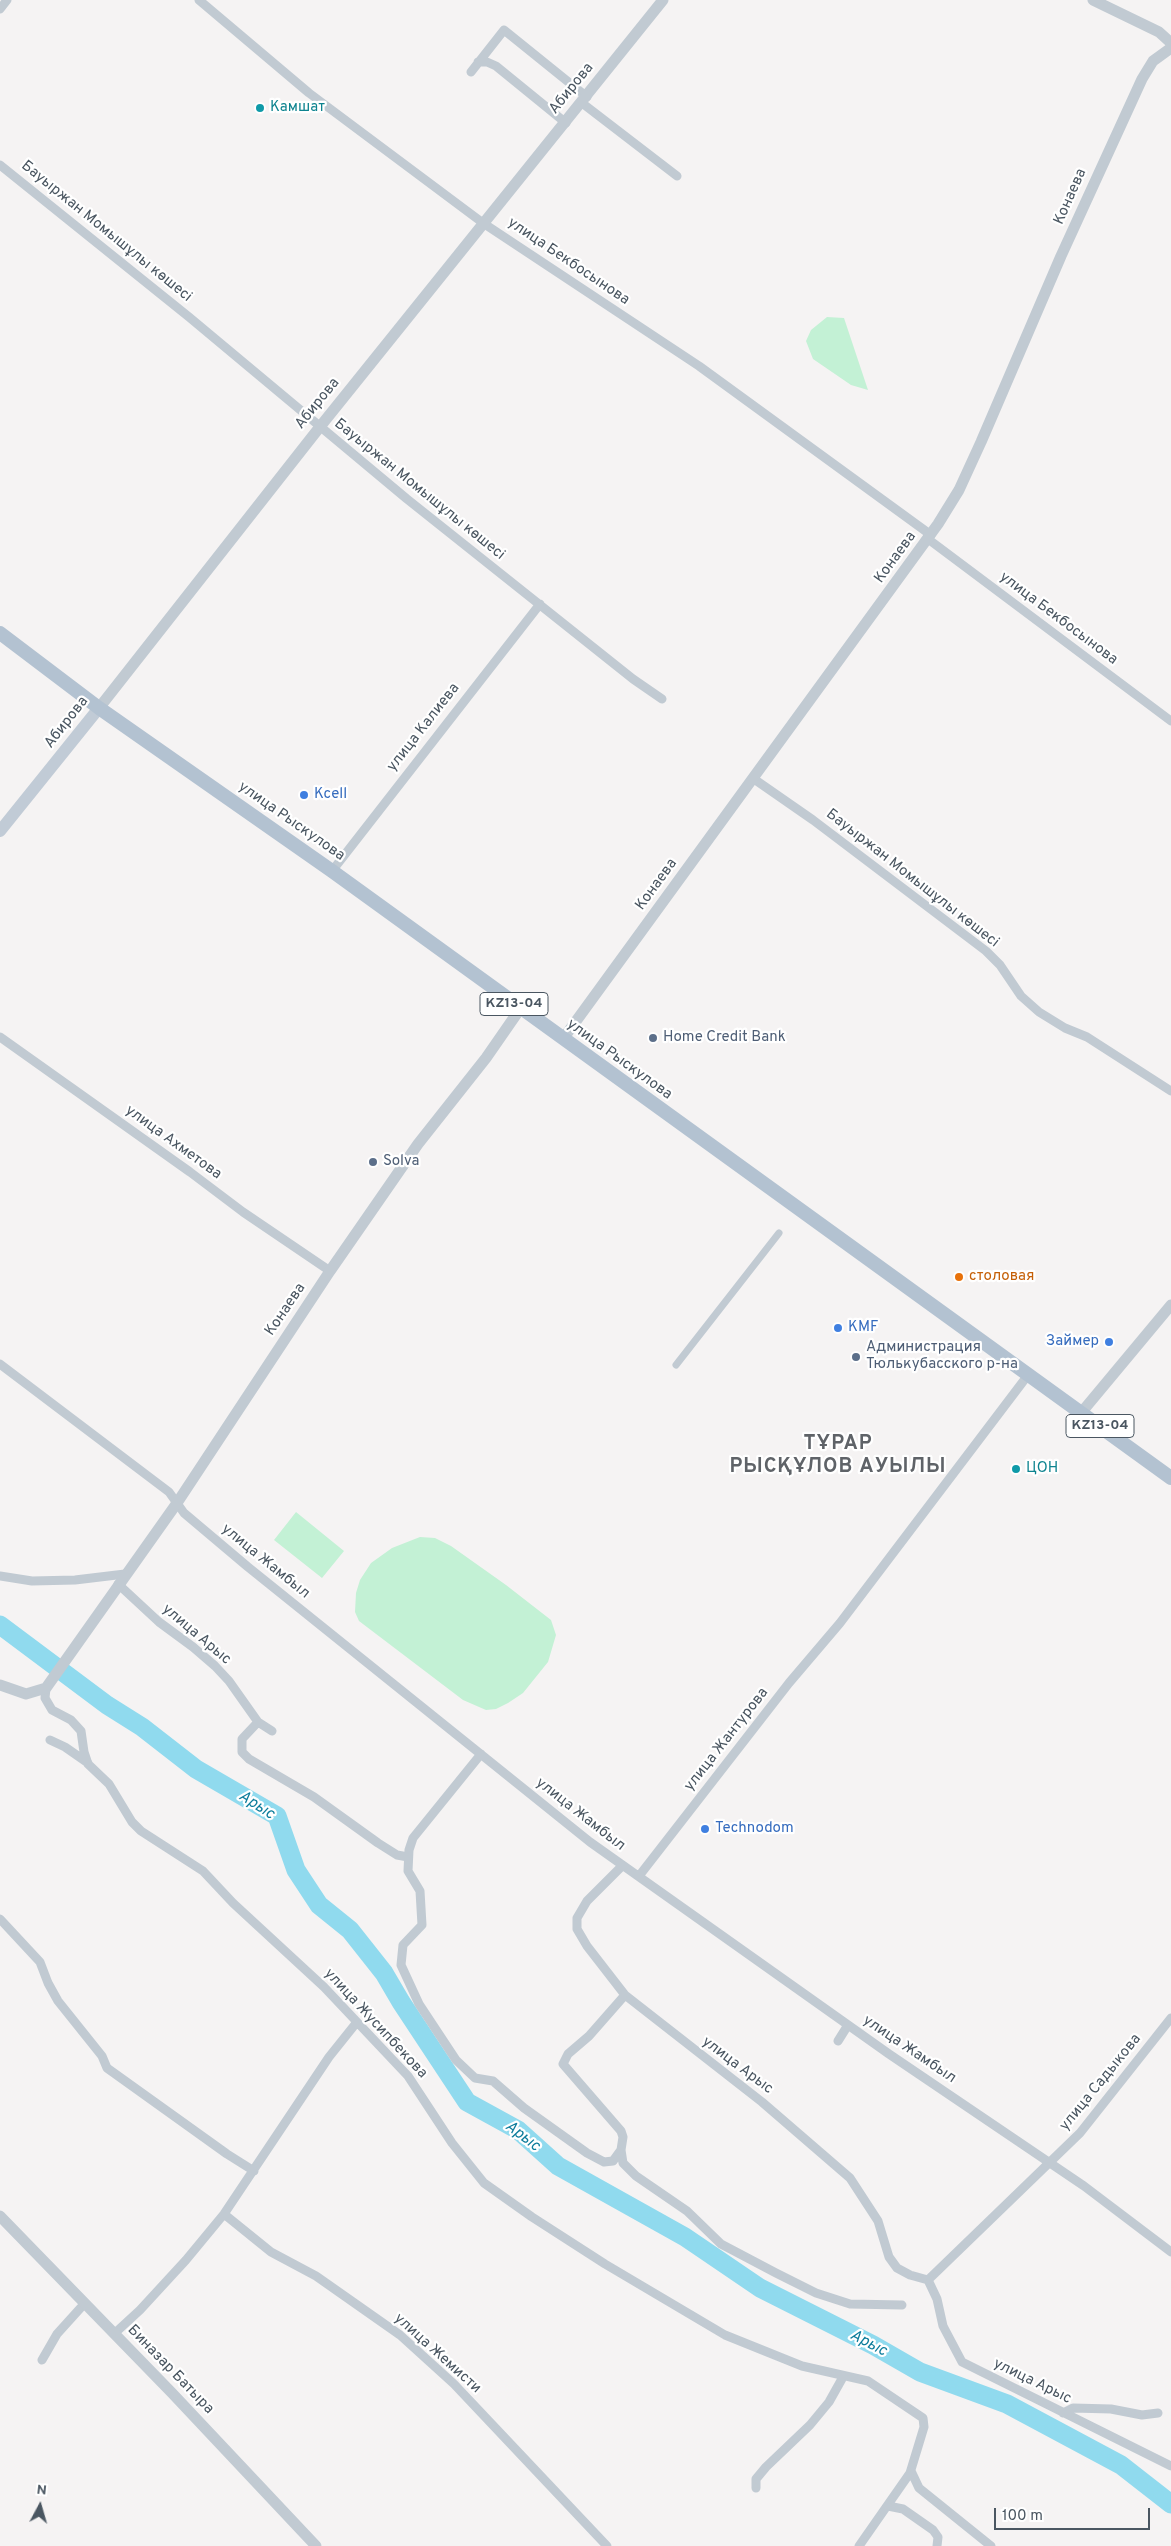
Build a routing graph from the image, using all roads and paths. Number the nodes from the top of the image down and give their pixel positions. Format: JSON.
{"nodes":[{"id":1,"x":7,"y":0,"type":"edge"},
{"id":2,"x":199,"y":0,"type":"edge"},
{"id":3,"x":663,"y":0,"type":"edge"},
{"id":4,"x":1093,"y":0,"type":"edge"},
{"id":5,"x":0,"y":9,"type":"edge"},
{"id":6,"x":1171,"y":43,"type":"edge"},
{"id":7,"x":1171,"y":48,"type":"edge"},
{"id":8,"x":478,"y":62,"type":"junction"},
{"id":9,"x":471,"y":72,"type":"dead end"},
{"id":10,"x":584,"y":100,"type":"junction"},
{"id":11,"x":566,"y":123,"type":"junction"},
{"id":12,"x":0,"y":165,"type":"edge"},
{"id":13,"x":677,"y":176,"type":"dead end"},
{"id":14,"x":483,"y":223,"type":"junction"},
{"id":15,"x":319,"y":428,"type":"junction"},
{"id":16,"x":930,"y":537,"type":"junction"},
{"id":17,"x":540,"y":604,"type":"junction"},
{"id":18,"x":0,"y":632,"type":"edge"},
{"id":19,"x":662,"y":699,"type":"dead end"},
{"id":20,"x":99,"y":708,"type":"junction"},
{"id":21,"x":1171,"y":721,"type":"edge"},
{"id":22,"x":754,"y":778,"type":"junction"},
{"id":23,"x":0,"y":831,"type":"edge"},
{"id":24,"x":332,"y":871,"type":"junction"},
{"id":25,"x":520,"y":1009,"type":"junction"},
{"id":26,"x":0,"y":1037,"type":"edge"},
{"id":27,"x":564,"y":1040,"type":"junction"},
{"id":28,"x":1171,"y":1091,"type":"edge"},
{"id":29,"x":779,"y":1234,"type":"dead end"},
{"id":30,"x":330,"y":1271,"type":"junction"},
{"id":31,"x":1171,"y":1305,"type":"edge"},
{"id":32,"x":0,"y":1364,"type":"edge"},
{"id":33,"x":676,"y":1364,"type":"dead end"},
{"id":34,"x":1028,"y":1375,"type":"junction"},
{"id":35,"x":1081,"y":1413,"type":"junction"},
{"id":36,"x":1171,"y":1478,"type":"edge"},
{"id":37,"x":177,"y":1503,"type":"junction"},
{"id":38,"x":126,"y":1574,"type":"junction"},
{"id":39,"x":0,"y":1576,"type":"edge"},
{"id":40,"x":118,"y":1584,"type":"junction"},
{"id":41,"x":0,"y":1685,"type":"edge"},
{"id":42,"x":46,"y":1688,"type":"junction"},
{"id":43,"x":258,"y":1722,"type":"junction"},
{"id":44,"x":272,"y":1731,"type":"dead end"},
{"id":45,"x":50,"y":1740,"type":"dead end"},
{"id":46,"x":481,"y":1754,"type":"junction"},
{"id":47,"x":88,"y":1764,"type":"junction"},
{"id":48,"x":408,"y":1857,"type":"junction"},
{"id":49,"x":622,"y":1866,"type":"junction"},
{"id":50,"x":639,"y":1876,"type":"junction"},
{"id":51,"x":0,"y":1919,"type":"edge"},
{"id":52,"x":625,"y":1995,"type":"junction"},
{"id":53,"x":1171,"y":2018,"type":"edge"},
{"id":54,"x":357,"y":2022,"type":"junction"},
{"id":55,"x":848,"y":2025,"type":"junction"},
{"id":56,"x":838,"y":2041,"type":"dead end"},
{"id":57,"x":621,"y":2150,"type":"junction"},
{"id":58,"x":614,"y":2161,"type":"junction"},
{"id":59,"x":1049,"y":2162,"type":"junction"},
{"id":60,"x":623,"y":2163,"type":"junction"},
{"id":61,"x":254,"y":2171,"type":"junction"},
{"id":62,"x":224,"y":2214,"type":"junction"},
{"id":63,"x":0,"y":2216,"type":"edge"},
{"id":64,"x":1171,"y":2252,"type":"edge"},
{"id":65,"x":928,"y":2280,"type":"junction"},
{"id":66,"x":85,"y":2303,"type":"junction"},
{"id":67,"x":902,"y":2305,"type":"dead end"},
{"id":68,"x":115,"y":2334,"type":"junction"},
{"id":69,"x":42,"y":2360,"type":"dead end"},
{"id":70,"x":842,"y":2376,"type":"junction"},
{"id":71,"x":1063,"y":2413,"type":"junction"},
{"id":72,"x":1158,"y":2413,"type":"dead end"},
{"id":73,"x":1171,"y":2466,"type":"edge"},
{"id":74,"x":911,"y":2471,"type":"junction"},
{"id":75,"x":902,"y":2486,"type":"junction"},
{"id":76,"x":756,"y":2488,"type":"dead end"},
{"id":77,"x":919,"y":2488,"type":"junction"},
{"id":78,"x":888,"y":2506,"type":"junction"},
{"id":79,"x":316,"y":2546,"type":"edge"},
{"id":80,"x":607,"y":2546,"type":"edge"},
{"id":81,"x":859,"y":2546,"type":"edge"},
{"id":82,"x":936,"y":2546,"type":"edge"},
{"id":83,"x":991,"y":2546,"type":"edge"}],
"edges":[{"from":1,"to":5,"type":"street"},
{"from":2,"to":14,"type":"street","name":"улица Бекбосынова"},
{"from":3,"to":10,"type":"street","name":"Абирова"},
{"from":4,"to":6,"type":"street"},
{"from":7,"to":16,"type":"street","name":"Конаева"},
{"from":8,"to":9,"type":"street"},
{"from":8,"to":10,"type":"street"},
{"from":8,"to":11,"type":"street"},
{"from":10,"to":11,"type":"street","name":"Абирова"},
{"from":10,"to":13,"type":"street"},
{"from":11,"to":14,"type":"street","name":"Абирова"},
{"from":12,"to":15,"type":"street","name":"Бауыржан Момышұлы көшесі"},
{"from":14,"to":15,"type":"street","name":"Абирова"},
{"from":14,"to":16,"type":"street","name":"улица Бекбосынова"},
{"from":15,"to":17,"type":"street","name":"Бауыржан Момышұлы көшесі"},
{"from":15,"to":20,"type":"street","name":"Абирова"},
{"from":16,"to":21,"type":"street","name":"улица Бекбосынова"},
{"from":16,"to":22,"type":"street","name":"Конаева"},
{"from":17,"to":19,"type":"street","name":"Бауыржан Момышұлы көшесі"},
{"from":17,"to":24,"type":"street","name":"улица Калиева"},
{"from":18,"to":20,"type":"main road","name":"улица Рыскулова","number":"KZ13-04"},
{"from":20,"to":23,"type":"main road","name":"Абирова"},
{"from":20,"to":24,"type":"main road","name":"улица Рыскулова","number":"KZ13-04"},
{"from":22,"to":27,"type":"street","name":"Конаева"},
{"from":22,"to":28,"type":"street","name":"Бауыржан Момышұлы көшесі"},
{"from":24,"to":25,"type":"main road","name":"улица Рыскулова","number":"KZ13-04"},
{"from":25,"to":27,"type":"main road","name":"улица Рыскулова","number":"KZ13-04"},
{"from":25,"to":30,"type":"street","name":"Конаева"},
{"from":26,"to":30,"type":"street","name":"улица Ахметова"},
{"from":27,"to":34,"type":"main road","name":"улица Рыскулова","number":"KZ13-04"},
{"from":29,"to":33,"type":"street"},
{"from":30,"to":37,"type":"street","name":"Конаева"},
{"from":31,"to":35,"type":"street"},
{"from":32,"to":37,"type":"street","name":"улица Жамбыл"},
{"from":34,"to":35,"type":"main road","name":"улица Рыскулова","number":"KZ13-04"},
{"from":34,"to":50,"type":"street","name":"улица Жантурова"},
{"from":35,"to":36,"type":"main road","name":"улица Рыскулова","number":"KZ13-04"},
{"from":37,"to":38,"type":"street","name":"Конаева"},
{"from":37,"to":46,"type":"street","name":"улица Жамбыл"},
{"from":38,"to":39,"type":"street"},
{"from":38,"to":40,"type":"street","name":"Конаева"},
{"from":40,"to":42,"type":"street","name":"Конаева"},
{"from":40,"to":43,"type":"street","name":"улица Арыс"},
{"from":41,"to":42,"type":"street"},
{"from":42,"to":47,"type":"street"},
{"from":43,"to":44,"type":"street","name":"улица Арыс"},
{"from":43,"to":48,"type":"street"},
{"from":45,"to":47,"type":"street","name":"улица Жусипбекова"},
{"from":46,"to":48,"type":"street"},
{"from":46,"to":49,"type":"street","name":"улица Жамбыл"},
{"from":47,"to":54,"type":"street","name":"улица Жусипбекова"},
{"from":48,"to":58,"type":"street"},
{"from":49,"to":50,"type":"street","name":"улица Жамбыл"},
{"from":49,"to":52,"type":"street","name":"улица Арыс"},
{"from":50,"to":55,"type":"street","name":"улица Жамбыл"},
{"from":51,"to":61,"type":"street"},
{"from":52,"to":57,"type":"street"},
{"from":52,"to":65,"type":"street","name":"улица Арыс"},
{"from":53,"to":59,"type":"street","name":"улица Садыкова"},
{"from":54,"to":61,"type":"street"},
{"from":54,"to":70,"type":"street","name":"улица Жусипбекова"},
{"from":55,"to":56,"type":"street"},
{"from":55,"to":59,"type":"street","name":"улица Жамбыл"},
{"from":57,"to":58,"type":"street"},
{"from":57,"to":60,"type":"street"},
{"from":58,"to":60,"type":"street"},
{"from":59,"to":64,"type":"street","name":"улица Жамбыл"},
{"from":59,"to":65,"type":"street"},
{"from":60,"to":67,"type":"street"},
{"from":61,"to":62,"type":"street"},
{"from":62,"to":68,"type":"street"},
{"from":62,"to":80,"type":"street","name":"улица Жемисти"},
{"from":63,"to":66,"type":"street","name":"Биназар Батыра"},
{"from":65,"to":71,"type":"street","name":"улица Арыс"},
{"from":66,"to":68,"type":"street","name":"Биназар Батыра"},
{"from":66,"to":69,"type":"street"},
{"from":68,"to":79,"type":"street","name":"Биназар Батыра"},
{"from":70,"to":74,"type":"street","name":"улица Жусипбекова"},
{"from":70,"to":76,"type":"street"},
{"from":71,"to":72,"type":"street"},
{"from":71,"to":73,"type":"street","name":"улица Арыс"},
{"from":74,"to":75,"type":"street"},
{"from":74,"to":77,"type":"street"},
{"from":75,"to":77,"type":"street"},
{"from":75,"to":78,"type":"street"},
{"from":77,"to":83,"type":"street"},
{"from":78,"to":81,"type":"street"},
{"from":78,"to":82,"type":"street"}]}
